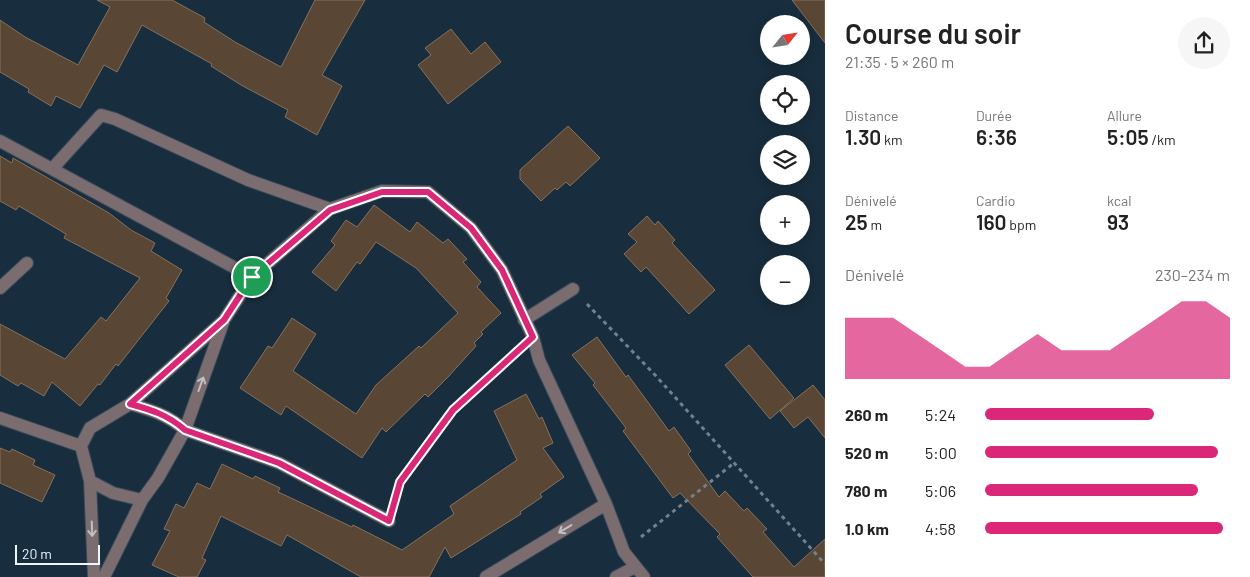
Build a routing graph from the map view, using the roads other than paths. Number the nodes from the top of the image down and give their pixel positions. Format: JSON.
{"nodes":[{"id":1,"x":0,"y":141,"type":"edge"},
{"id":2,"x":52,"y":169,"type":"junction"},
{"id":3,"x":330,"y":210,"type":"junction"},
{"id":4,"x":27,"y":263,"type":"dead end"},
{"id":5,"x":252,"y":277,"type":"junction"},
{"id":6,"x":0,"y":288,"type":"edge"},
{"id":7,"x":573,"y":289,"type":"road end"},
{"id":8,"x":224,"y":320,"type":"junction"},
{"id":9,"x":524,"y":320,"type":"junction"},
{"id":10,"x":130,"y":404,"type":"junction"},
{"id":11,"x":0,"y":418,"type":"edge"},
{"id":12,"x":185,"y":430,"type":"junction"},
{"id":13,"x":81,"y":446,"type":"junction"},
{"id":14,"x":90,"y":482,"type":"junction"},
{"id":15,"x":142,"y":500,"type":"junction"},
{"id":16,"x":606,"y":504,"type":"junction"},
{"id":17,"x":389,"y":521,"type":"road end"},
{"id":18,"x":635,"y":567,"type":"junction"},
{"id":19,"x":94,"y":577,"type":"edge"},
{"id":20,"x":104,"y":577,"type":"edge"},
{"id":21,"x":486,"y":577,"type":"edge"},
{"id":22,"x":616,"y":577,"type":"edge"},
{"id":23,"x":644,"y":577,"type":"edge"}],
"edges":[{"from":1,"to":2,"type":"street"},
{"from":2,"to":3,"type":"street"},
{"from":2,"to":5,"type":"street"},
{"from":3,"to":5,"type":"street"},
{"from":3,"to":9,"type":"street"},
{"from":4,"to":6,"type":"street"},
{"from":5,"to":8,"type":"street"},
{"from":7,"to":9,"type":"street"},
{"from":8,"to":10,"type":"street"},
{"from":12,"to":8,"type":"street","one_way":true},
{"from":9,"to":16,"type":"street"},
{"from":10,"to":12,"type":"street"},
{"from":10,"to":13,"type":"street"},
{"from":11,"to":13,"type":"street"},
{"from":12,"to":15,"type":"street"},
{"from":12,"to":17,"type":"street"},
{"from":13,"to":14,"type":"street"},
{"from":14,"to":15,"type":"street"},
{"from":14,"to":19,"type":"street","one_way":true},
{"from":15,"to":20,"type":"street"},
{"from":16,"to":18,"type":"street"},
{"from":16,"to":21,"type":"street","one_way":true},
{"from":18,"to":22,"type":"street"},
{"from":18,"to":23,"type":"street"}]}
